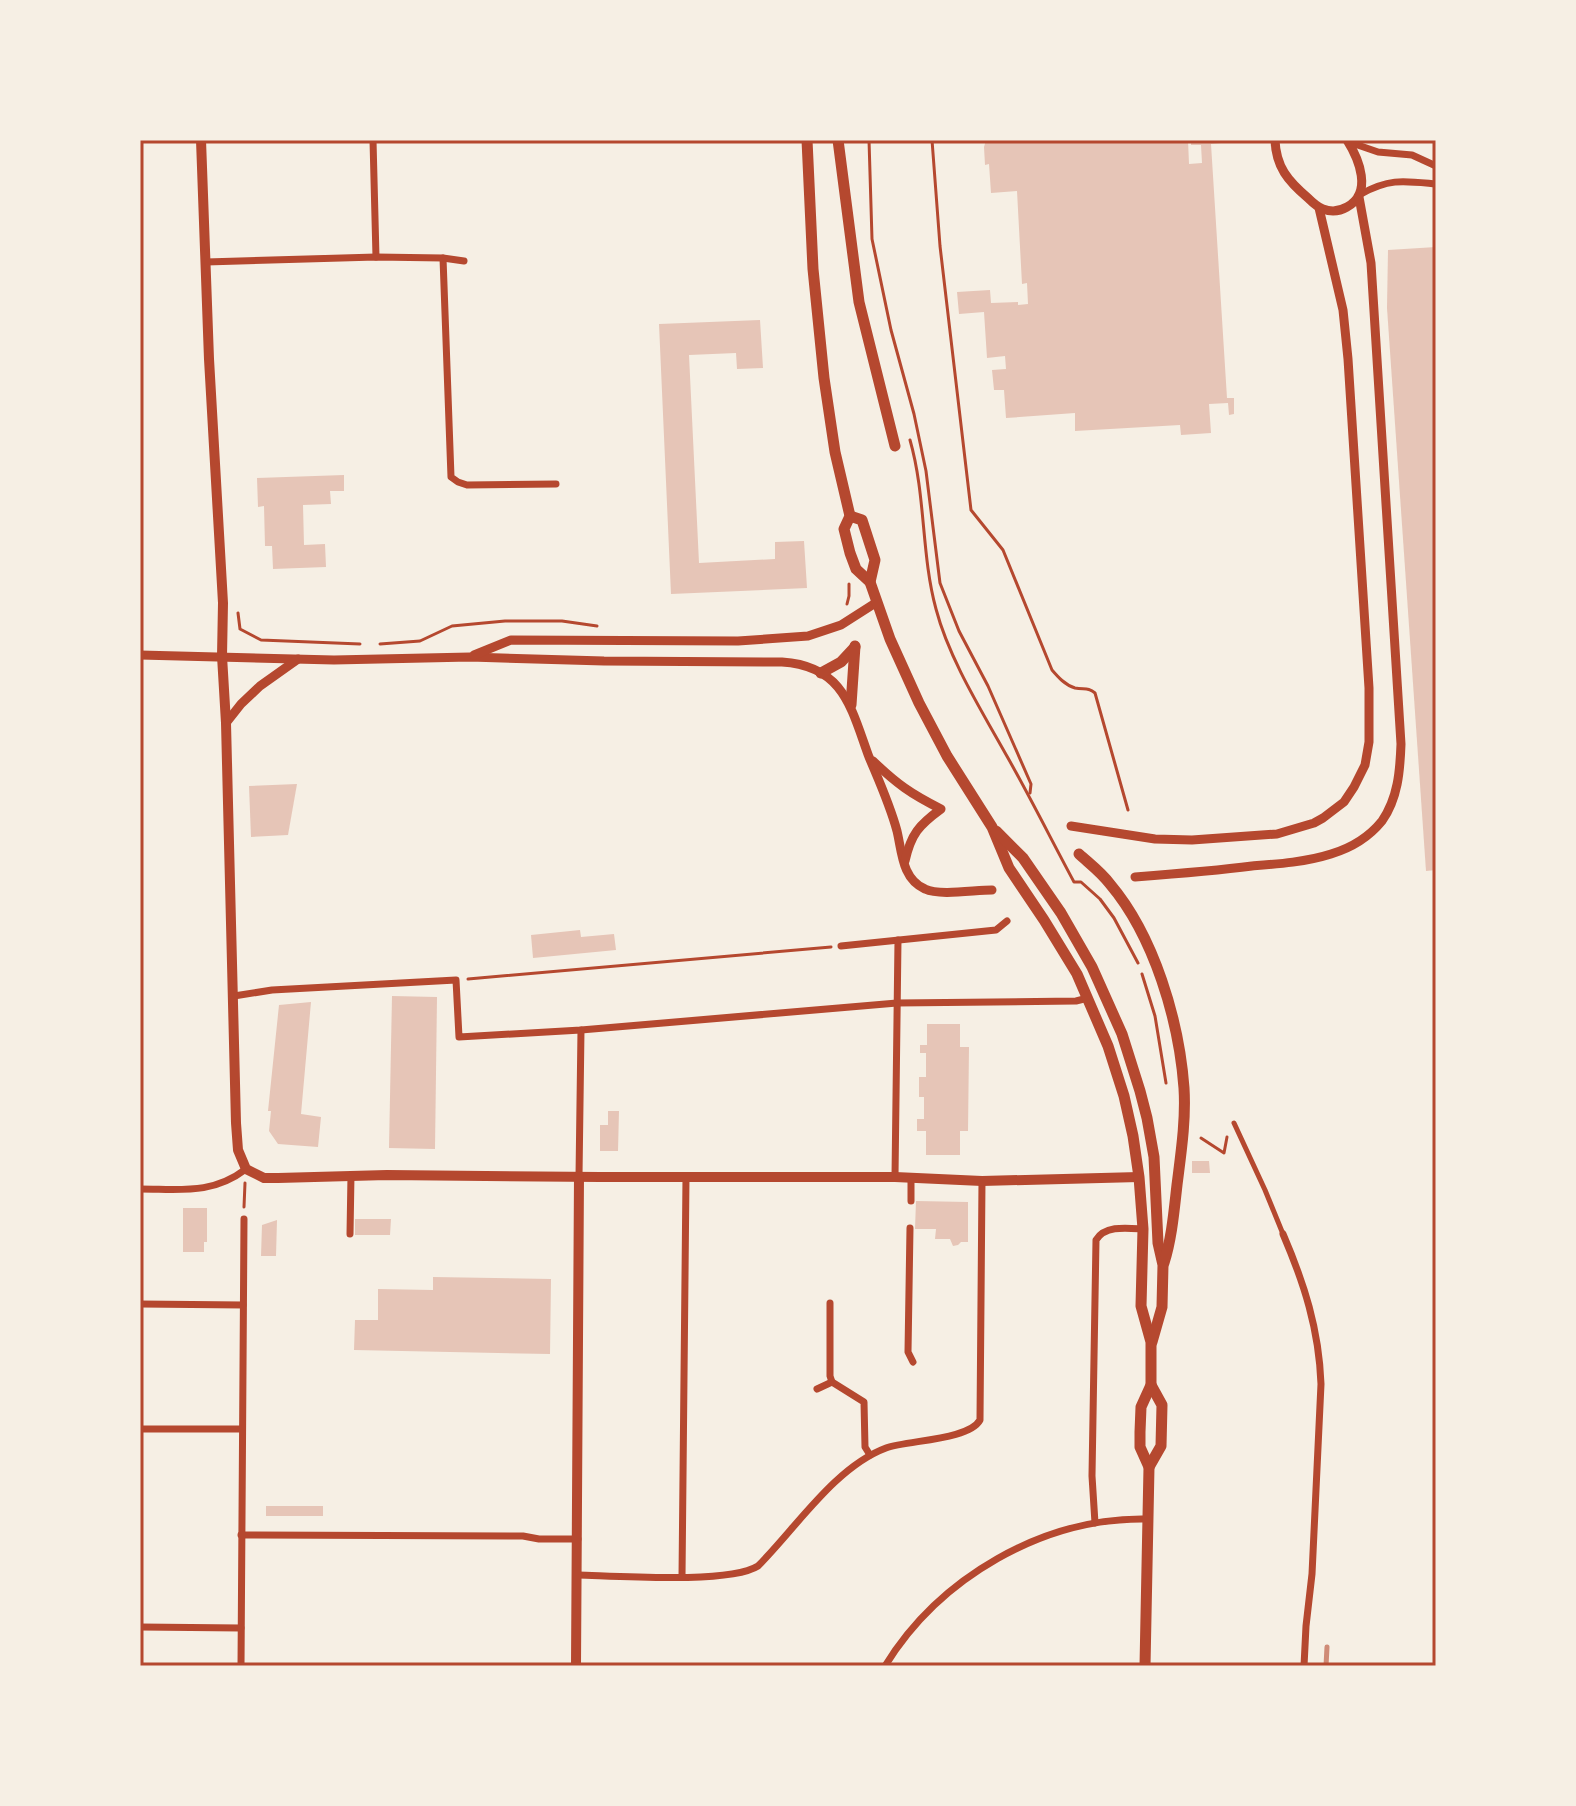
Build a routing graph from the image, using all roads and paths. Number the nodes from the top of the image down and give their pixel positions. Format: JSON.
{"nodes":[{"id":1,"x":201,"y":140,"type":"edge"},
{"id":2,"x":373,"y":140,"type":"edge"},
{"id":3,"x":807,"y":140,"type":"edge"},
{"id":4,"x":838,"y":140,"type":"edge"},
{"id":5,"x":869,"y":140,"type":"edge"},
{"id":6,"x":932,"y":140,"type":"edge"},
{"id":7,"x":1275,"y":140,"type":"edge"},
{"id":8,"x":1348,"y":141,"type":"edge"},
{"id":9,"x":1436,"y":166,"type":"edge"},
{"id":10,"x":1436,"y":184,"type":"edge"},
{"id":11,"x":1360,"y":196,"type":"junction"},
{"id":12,"x":1319,"y":208,"type":"junction"},
{"id":13,"x":376,"y":257,"type":"junction"},
{"id":14,"x":443,"y":258,"type":"junction"},
{"id":15,"x":464,"y":261,"type":"dead end"},
{"id":16,"x":206,"y":262,"type":"junction"},
{"id":17,"x":906,"y":428,"type":"dead end"},
{"id":18,"x":895,"y":446,"type":"dead end"},
{"id":19,"x":556,"y":484,"type":"dead end"},
{"id":20,"x":850,"y":516,"type":"junction"},
{"id":21,"x":870,"y":582,"type":"junction"},
{"id":22,"x":877,"y":602,"type":"junction"},
{"id":23,"x":140,"y":655,"type":"edge"},
{"id":24,"x":222,"y":656,"type":"junction"},
{"id":25,"x":470,"y":657,"type":"junction"},
{"id":26,"x":298,"y":659,"type":"junction"},
{"id":27,"x":821,"y":673,"type":"junction"},
{"id":28,"x":851,"y":705,"type":"junction"},
{"id":29,"x":226,"y":723,"type":"junction"},
{"id":30,"x":870,"y":758,"type":"junction"},
{"id":31,"x":1030,"y":796,"type":"junction"},
{"id":32,"x":1128,"y":810,"type":"dead end"},
{"id":33,"x":1071,"y":826,"type":"dead end"},
{"id":34,"x":992,"y":827,"type":"junction"},
{"id":35,"x":1079,"y":854,"type":"dead end"},
{"id":36,"x":904,"y":864,"type":"junction"},
{"id":37,"x":1135,"y":877,"type":"dead end"},
{"id":38,"x":992,"y":890,"type":"dead end"},
{"id":39,"x":1007,"y":921,"type":"dead end"},
{"id":40,"x":898,"y":940,"type":"junction"},
{"id":41,"x":841,"y":946,"type":"joint"},
{"id":42,"x":456,"y":980,"type":"junction"},
{"id":43,"x":234,"y":996,"type":"junction"},
{"id":44,"x":1088,"y":998,"type":"junction"},
{"id":45,"x":897,"y":1003,"type":"junction"},
{"id":46,"x":581,"y":1030,"type":"junction"},
{"id":47,"x":1166,"y":1083,"type":"dead end"},
{"id":48,"x":1234,"y":1123,"type":"joint"},
{"id":49,"x":1201,"y":1138,"type":"dead end"},
{"id":50,"x":246,"y":1169,"type":"junction"},
{"id":51,"x":351,"y":1175,"type":"junction"},
{"id":52,"x":579,"y":1176,"type":"junction"},
{"id":53,"x":686,"y":1177,"type":"junction"},
{"id":54,"x":895,"y":1177,"type":"junction"},
{"id":55,"x":1139,"y":1177,"type":"junction"},
{"id":56,"x":911,"y":1178,"type":"junction"},
{"id":57,"x":982,"y":1181,"type":"junction"},
{"id":58,"x":140,"y":1189,"type":"edge"},
{"id":59,"x":911,"y":1201,"type":"dead end"},
{"id":60,"x":244,"y":1219,"type":"joint"},
{"id":61,"x":910,"y":1228,"type":"dead end"},
{"id":62,"x":1143,"y":1229,"type":"junction"},
{"id":63,"x":350,"y":1234,"type":"dead end"},
{"id":64,"x":1283,"y":1234,"type":"joint"},
{"id":65,"x":1163,"y":1265,"type":"junction"},
{"id":66,"x":830,"y":1303,"type":"dead end"},
{"id":67,"x":140,"y":1304,"type":"edge"},
{"id":68,"x":243,"y":1305,"type":"junction"},
{"id":69,"x":1151,"y":1342,"type":"junction"},
{"id":70,"x":913,"y":1362,"type":"dead end"},
{"id":71,"x":832,"y":1382,"type":"junction"},
{"id":72,"x":1151,"y":1385,"type":"junction"},
{"id":73,"x":817,"y":1389,"type":"dead end"},
{"id":74,"x":140,"y":1429,"type":"edge"},
{"id":75,"x":242,"y":1429,"type":"junction"},
{"id":76,"x":870,"y":1455,"type":"junction"},
{"id":77,"x":1149,"y":1467,"type":"junction"},
{"id":78,"x":1147,"y":1519,"type":"junction"},
{"id":79,"x":1095,"y":1523,"type":"junction"},
{"id":80,"x":241,"y":1535,"type":"junction"},
{"id":81,"x":578,"y":1539,"type":"junction"},
{"id":82,"x":578,"y":1575,"type":"junction"},
{"id":83,"x":682,"y":1577,"type":"junction"},
{"id":84,"x":140,"y":1627,"type":"edge"},
{"id":85,"x":241,"y":1628,"type":"junction"},
{"id":86,"x":241,"y":1666,"type":"edge"},
{"id":87,"x":576,"y":1666,"type":"edge"},
{"id":88,"x":885,"y":1666,"type":"edge"},
{"id":89,"x":1145,"y":1666,"type":"edge"},
{"id":90,"x":1304,"y":1666,"type":"edge"}],
"edges":[{"from":1,"to":16,"type":"main road"},
{"from":2,"to":13,"type":"street"},
{"from":3,"to":20,"type":"main road"},
{"from":4,"to":18,"type":"main road"},
{"from":5,"to":31,"type":"path"},
{"from":6,"to":32,"type":"path"},
{"from":7,"to":12,"type":"street"},
{"from":8,"to":9,"type":"street"},
{"from":8,"to":11,"type":"street"},
{"from":10,"to":11,"type":"street"},
{"from":11,"to":12,"type":"street"},
{"from":11,"to":37,"type":"street"},
{"from":12,"to":33,"type":"street"},
{"from":13,"to":14,"type":"street"},
{"from":13,"to":16,"type":"street"},
{"from":14,"to":15,"type":"street"},
{"from":14,"to":19,"type":"street"},
{"from":16,"to":24,"type":"main road"},
{"from":17,"to":31,"type":"path"},
{"from":20,"to":21,"type":"main road"},
{"from":20,"to":21,"type":"main road"},
{"from":21,"to":22,"type":"main road"},
{"from":22,"to":25,"type":"street"},
{"from":22,"to":34,"type":"main road"},
{"from":23,"to":24,"type":"street"},
{"from":24,"to":26,"type":"street"},
{"from":24,"to":29,"type":"main road"},
{"from":25,"to":26,"type":"street"},
{"from":25,"to":27,"type":"street"},
{"from":26,"to":29,"type":"street"},
{"from":27,"to":28,"type":"street"},
{"from":27,"to":28,"type":"main road"},
{"from":28,"to":30,"type":"street"},
{"from":29,"to":43,"type":"main road"},
{"from":30,"to":36,"type":"street"},
{"from":30,"to":36,"type":"street"},
{"from":31,"to":47,"type":"path"},
{"from":34,"to":44,"type":"main road"},
{"from":34,"to":65,"type":"main road"},
{"from":35,"to":65,"type":"main road"},
{"from":36,"to":38,"type":"street"},
{"from":39,"to":40,"type":"street"},
{"from":40,"to":41,"type":"street"},
{"from":40,"to":45,"type":"street"},
{"from":41,"to":42,"type":"path"},
{"from":42,"to":43,"type":"street"},
{"from":42,"to":46,"type":"street"},
{"from":43,"to":50,"type":"main road"},
{"from":44,"to":45,"type":"street"},
{"from":44,"to":55,"type":"main road"},
{"from":45,"to":46,"type":"street"},
{"from":45,"to":54,"type":"street"},
{"from":46,"to":52,"type":"street"},
{"from":48,"to":49,"type":"path"},
{"from":48,"to":64,"type":"street"},
{"from":50,"to":51,"type":"main road"},
{"from":50,"to":58,"type":"street"},
{"from":50,"to":60,"type":"path"},
{"from":51,"to":52,"type":"main road"},
{"from":51,"to":63,"type":"street"},
{"from":52,"to":53,"type":"main road"},
{"from":52,"to":81,"type":"main road"},
{"from":53,"to":54,"type":"main road"},
{"from":53,"to":83,"type":"street"},
{"from":54,"to":56,"type":"main road"},
{"from":55,"to":57,"type":"main road"},
{"from":55,"to":62,"type":"main road"},
{"from":56,"to":57,"type":"main road"},
{"from":56,"to":59,"type":"street"},
{"from":57,"to":76,"type":"street"},
{"from":60,"to":68,"type":"street"},
{"from":61,"to":70,"type":"street"},
{"from":62,"to":69,"type":"main road"},
{"from":62,"to":79,"type":"street"},
{"from":64,"to":90,"type":"street"},
{"from":65,"to":69,"type":"main road"},
{"from":66,"to":71,"type":"street"},
{"from":67,"to":68,"type":"street"},
{"from":68,"to":75,"type":"street"},
{"from":69,"to":72,"type":"main road"},
{"from":71,"to":73,"type":"street"},
{"from":71,"to":76,"type":"street"},
{"from":72,"to":77,"type":"main road"},
{"from":72,"to":77,"type":"main road"},
{"from":74,"to":75,"type":"street"},
{"from":75,"to":80,"type":"street"},
{"from":76,"to":83,"type":"street"},
{"from":77,"to":78,"type":"main road"},
{"from":78,"to":79,"type":"street"},
{"from":78,"to":89,"type":"main road"},
{"from":79,"to":88,"type":"street"},
{"from":80,"to":81,"type":"street"},
{"from":80,"to":85,"type":"street"},
{"from":81,"to":82,"type":"main road"},
{"from":82,"to":83,"type":"street"},
{"from":82,"to":87,"type":"main road"},
{"from":84,"to":85,"type":"street"},
{"from":85,"to":86,"type":"street"}]}
